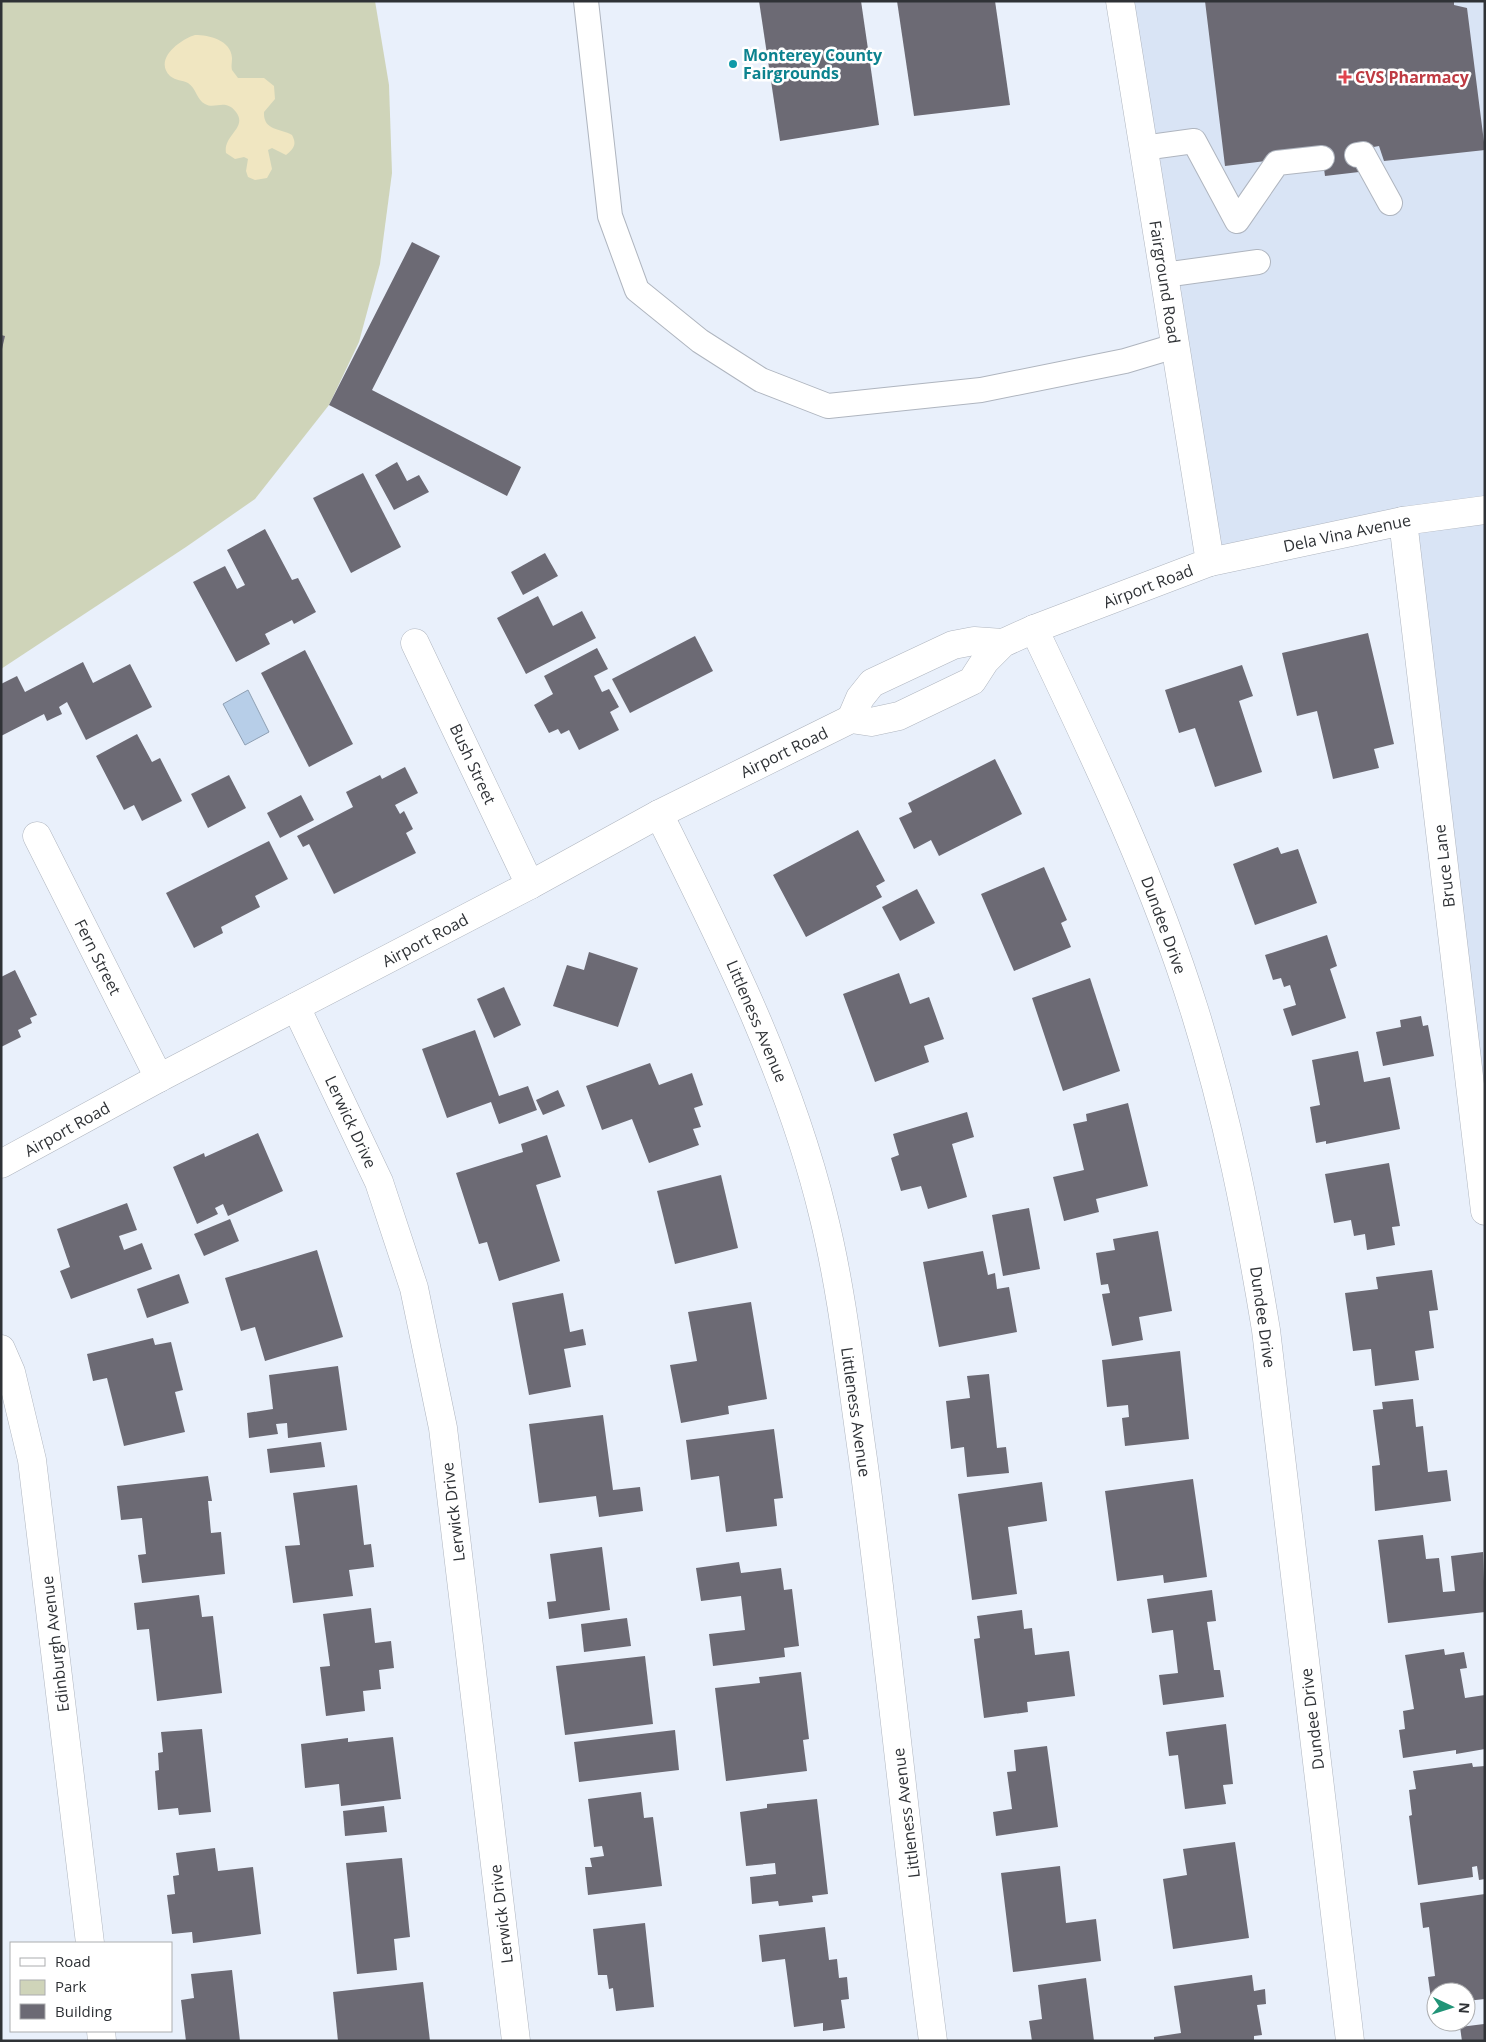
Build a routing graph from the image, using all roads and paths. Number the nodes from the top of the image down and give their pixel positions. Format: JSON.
{"nodes":[{"id":1,"x":586,"y":1,"type":"edge"},
{"id":2,"x":1120,"y":1,"type":"edge"},
{"id":3,"x":1143,"y":148,"type":"junction"},
{"id":4,"x":1357,"y":155,"type":"dead end"},
{"id":5,"x":1322,"y":158,"type":"dead end"},
{"id":6,"x":1390,"y":203,"type":"dead end"},
{"id":7,"x":1258,"y":262,"type":"dead end"},
{"id":8,"x":1164,"y":276,"type":"junction"},
{"id":9,"x":1175,"y":346,"type":"junction"},
{"id":10,"x":1485,"y":510,"type":"edge"},
{"id":11,"x":1403,"y":521,"type":"junction"},
{"id":12,"x":1210,"y":562,"type":"junction"},
{"id":13,"x":1034,"y":628,"type":"junction"},
{"id":14,"x":415,"y":643,"type":"dead end"},
{"id":15,"x":1003,"y":643,"type":"junction"},
{"id":16,"x":851,"y":719,"type":"junction"},
{"id":17,"x":659,"y":814,"type":"junction"},
{"id":18,"x":37,"y":836,"type":"dead end"},
{"id":19,"x":530,"y":885,"type":"junction"},
{"id":20,"x":296,"y":1007,"type":"junction"},
{"id":21,"x":159,"y":1078,"type":"junction"},
{"id":22,"x":1,"y":1164,"type":"edge"},
{"id":23,"x":1485,"y":1211,"type":"edge"},
{"id":24,"x":1,"y":1349,"type":"edge"},
{"id":25,"x":90,"y":1942,"type":"edge"},
{"id":26,"x":516,"y":2041,"type":"edge"},
{"id":27,"x":933,"y":2041,"type":"edge"},
{"id":28,"x":1350,"y":2041,"type":"edge"}],
"edges":[{"from":1,"to":9,"type":"lane"},
{"from":2,"to":3,"type":"street","name":"Fairground Road"},
{"from":3,"to":5,"type":"lane"},
{"from":3,"to":8,"type":"street","name":"Fairground Road"},
{"from":4,"to":6,"type":"lane"},
{"from":7,"to":8,"type":"lane"},
{"from":8,"to":9,"type":"street","name":"Fairground Road"},
{"from":9,"to":12,"type":"street","name":"Fairground Road"},
{"from":10,"to":11,"type":"street","name":"Dela Vina Avenue"},
{"from":11,"to":12,"type":"street","name":"Dela Vina Avenue"},
{"from":11,"to":23,"type":"street","name":"Bruce Lane"},
{"from":12,"to":13,"type":"street","name":"Airport Road"},
{"from":13,"to":15,"type":"street","name":"Airport Road"},
{"from":13,"to":28,"type":"street","name":"Dundee Drive"},
{"from":14,"to":19,"type":"street","name":"Bush Street"},
{"from":15,"to":16,"type":"street","name":"Airport Road"},
{"from":15,"to":16,"type":"street","name":"Airport Road"},
{"from":16,"to":17,"type":"street","name":"Airport Road"},
{"from":17,"to":19,"type":"street","name":"Airport Road"},
{"from":17,"to":27,"type":"street","name":"Littleness Avenue"},
{"from":18,"to":21,"type":"street","name":"Fern Street"},
{"from":19,"to":20,"type":"street","name":"Airport Road"},
{"from":20,"to":21,"type":"street","name":"Airport Road"},
{"from":20,"to":26,"type":"street","name":"Lerwick Drive"},
{"from":21,"to":22,"type":"street","name":"Airport Road"},
{"from":24,"to":25,"type":"street","name":"Edinburgh Avenue"}]}
